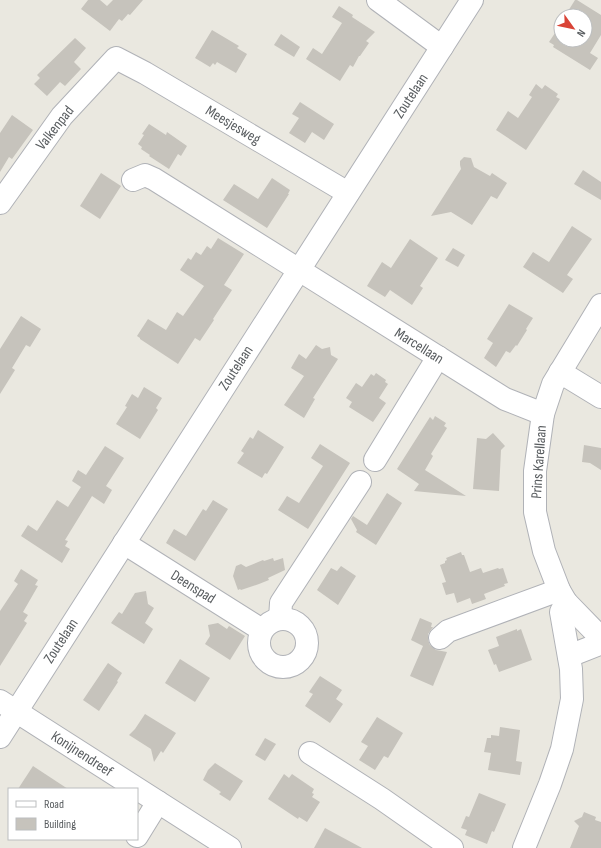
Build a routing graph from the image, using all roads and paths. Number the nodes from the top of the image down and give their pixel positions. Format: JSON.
{"nodes":[{"id":1,"x":378,"y":0,"type":"edge"},
{"id":2,"x":472,"y":0,"type":"edge"},
{"id":3,"x":442,"y":47,"type":"junction"},
{"id":4,"x":116,"y":58,"type":"joint"},
{"id":5,"x":133,"y":180,"type":"dead end"},
{"id":6,"x":348,"y":193,"type":"junction"},
{"id":7,"x":0,"y":203,"type":"edge"},
{"id":8,"x":299,"y":270,"type":"junction"},
{"id":9,"x":601,"y":305,"type":"edge"},
{"id":10,"x":438,"y":357,"type":"junction"},
{"id":11,"x":560,"y":372,"type":"junction"},
{"id":12,"x":601,"y":397,"type":"edge"},
{"id":13,"x":543,"y":414,"type":"junction"},
{"id":14,"x":375,"y":460,"type":"dead end"},
{"id":15,"x":360,"y":482,"type":"dead end"},
{"id":16,"x":124,"y":543,"type":"junction"},
{"id":17,"x":562,"y":596,"type":"junction"},
{"id":18,"x":440,"y":638,"type":"dead end"},
{"id":19,"x":601,"y":638,"type":"edge"},
{"id":20,"x":601,"y":641,"type":"edge"},
{"id":21,"x":569,"y":656,"type":"junction"},
{"id":22,"x":8,"y":706,"type":"edge"},
{"id":23,"x":0,"y":737,"type":"edge"},
{"id":24,"x":310,"y":753,"type":"dead end"},
{"id":25,"x":136,"y":788,"type":"edge"},
{"id":26,"x":138,"y":789,"type":"edge"},
{"id":27,"x":158,"y":802,"type":"junction"},
{"id":28,"x":138,"y":834,"type":"edge"},
{"id":29,"x":230,"y":848,"type":"edge"},
{"id":30,"x":452,"y":848,"type":"edge"},
{"id":31,"x":524,"y":848,"type":"edge"}],
"edges":[{"from":1,"to":3,"type":"street"},
{"from":2,"to":3,"type":"street","name":"Zoutelaan"},
{"from":3,"to":6,"type":"street","name":"Zoutelaan"},
{"from":4,"to":6,"type":"street","name":"Meesjesweg"},
{"from":4,"to":7,"type":"street","name":"Valkenpad"},
{"from":5,"to":8,"type":"street","name":"Marcellaan"},
{"from":6,"to":8,"type":"street","name":"Zoutelaan"},
{"from":8,"to":10,"type":"street","name":"Marcellaan"},
{"from":8,"to":16,"type":"street","name":"Zoutelaan"},
{"from":9,"to":11,"type":"street","name":"Prins Karellaan"},
{"from":10,"to":13,"type":"street","name":"Marcellaan"},
{"from":10,"to":14,"type":"street"},
{"from":11,"to":12,"type":"street"},
{"from":11,"to":13,"type":"street","name":"Prins Karellaan"},
{"from":13,"to":17,"type":"street","name":"Prins Karellaan"},
{"from":15,"to":16,"type":"street","name":"Deenspad"},
{"from":16,"to":22,"type":"street","name":"Zoutelaan"},
{"from":17,"to":18,"type":"street"},
{"from":17,"to":19,"type":"street","name":"Prins Karellaan"},
{"from":17,"to":21,"type":"street"},
{"from":20,"to":21,"type":"street"},
{"from":21,"to":31,"type":"street"},
{"from":22,"to":23,"type":"street","name":"Zoutelaan"},
{"from":22,"to":25,"type":"street","name":"Konijnendreef"},
{"from":24,"to":30,"type":"street"},
{"from":26,"to":27,"type":"street","name":"Konijnendreef"},
{"from":27,"to":28,"type":"street"},
{"from":27,"to":29,"type":"street","name":"Konijnendreef"}]}
